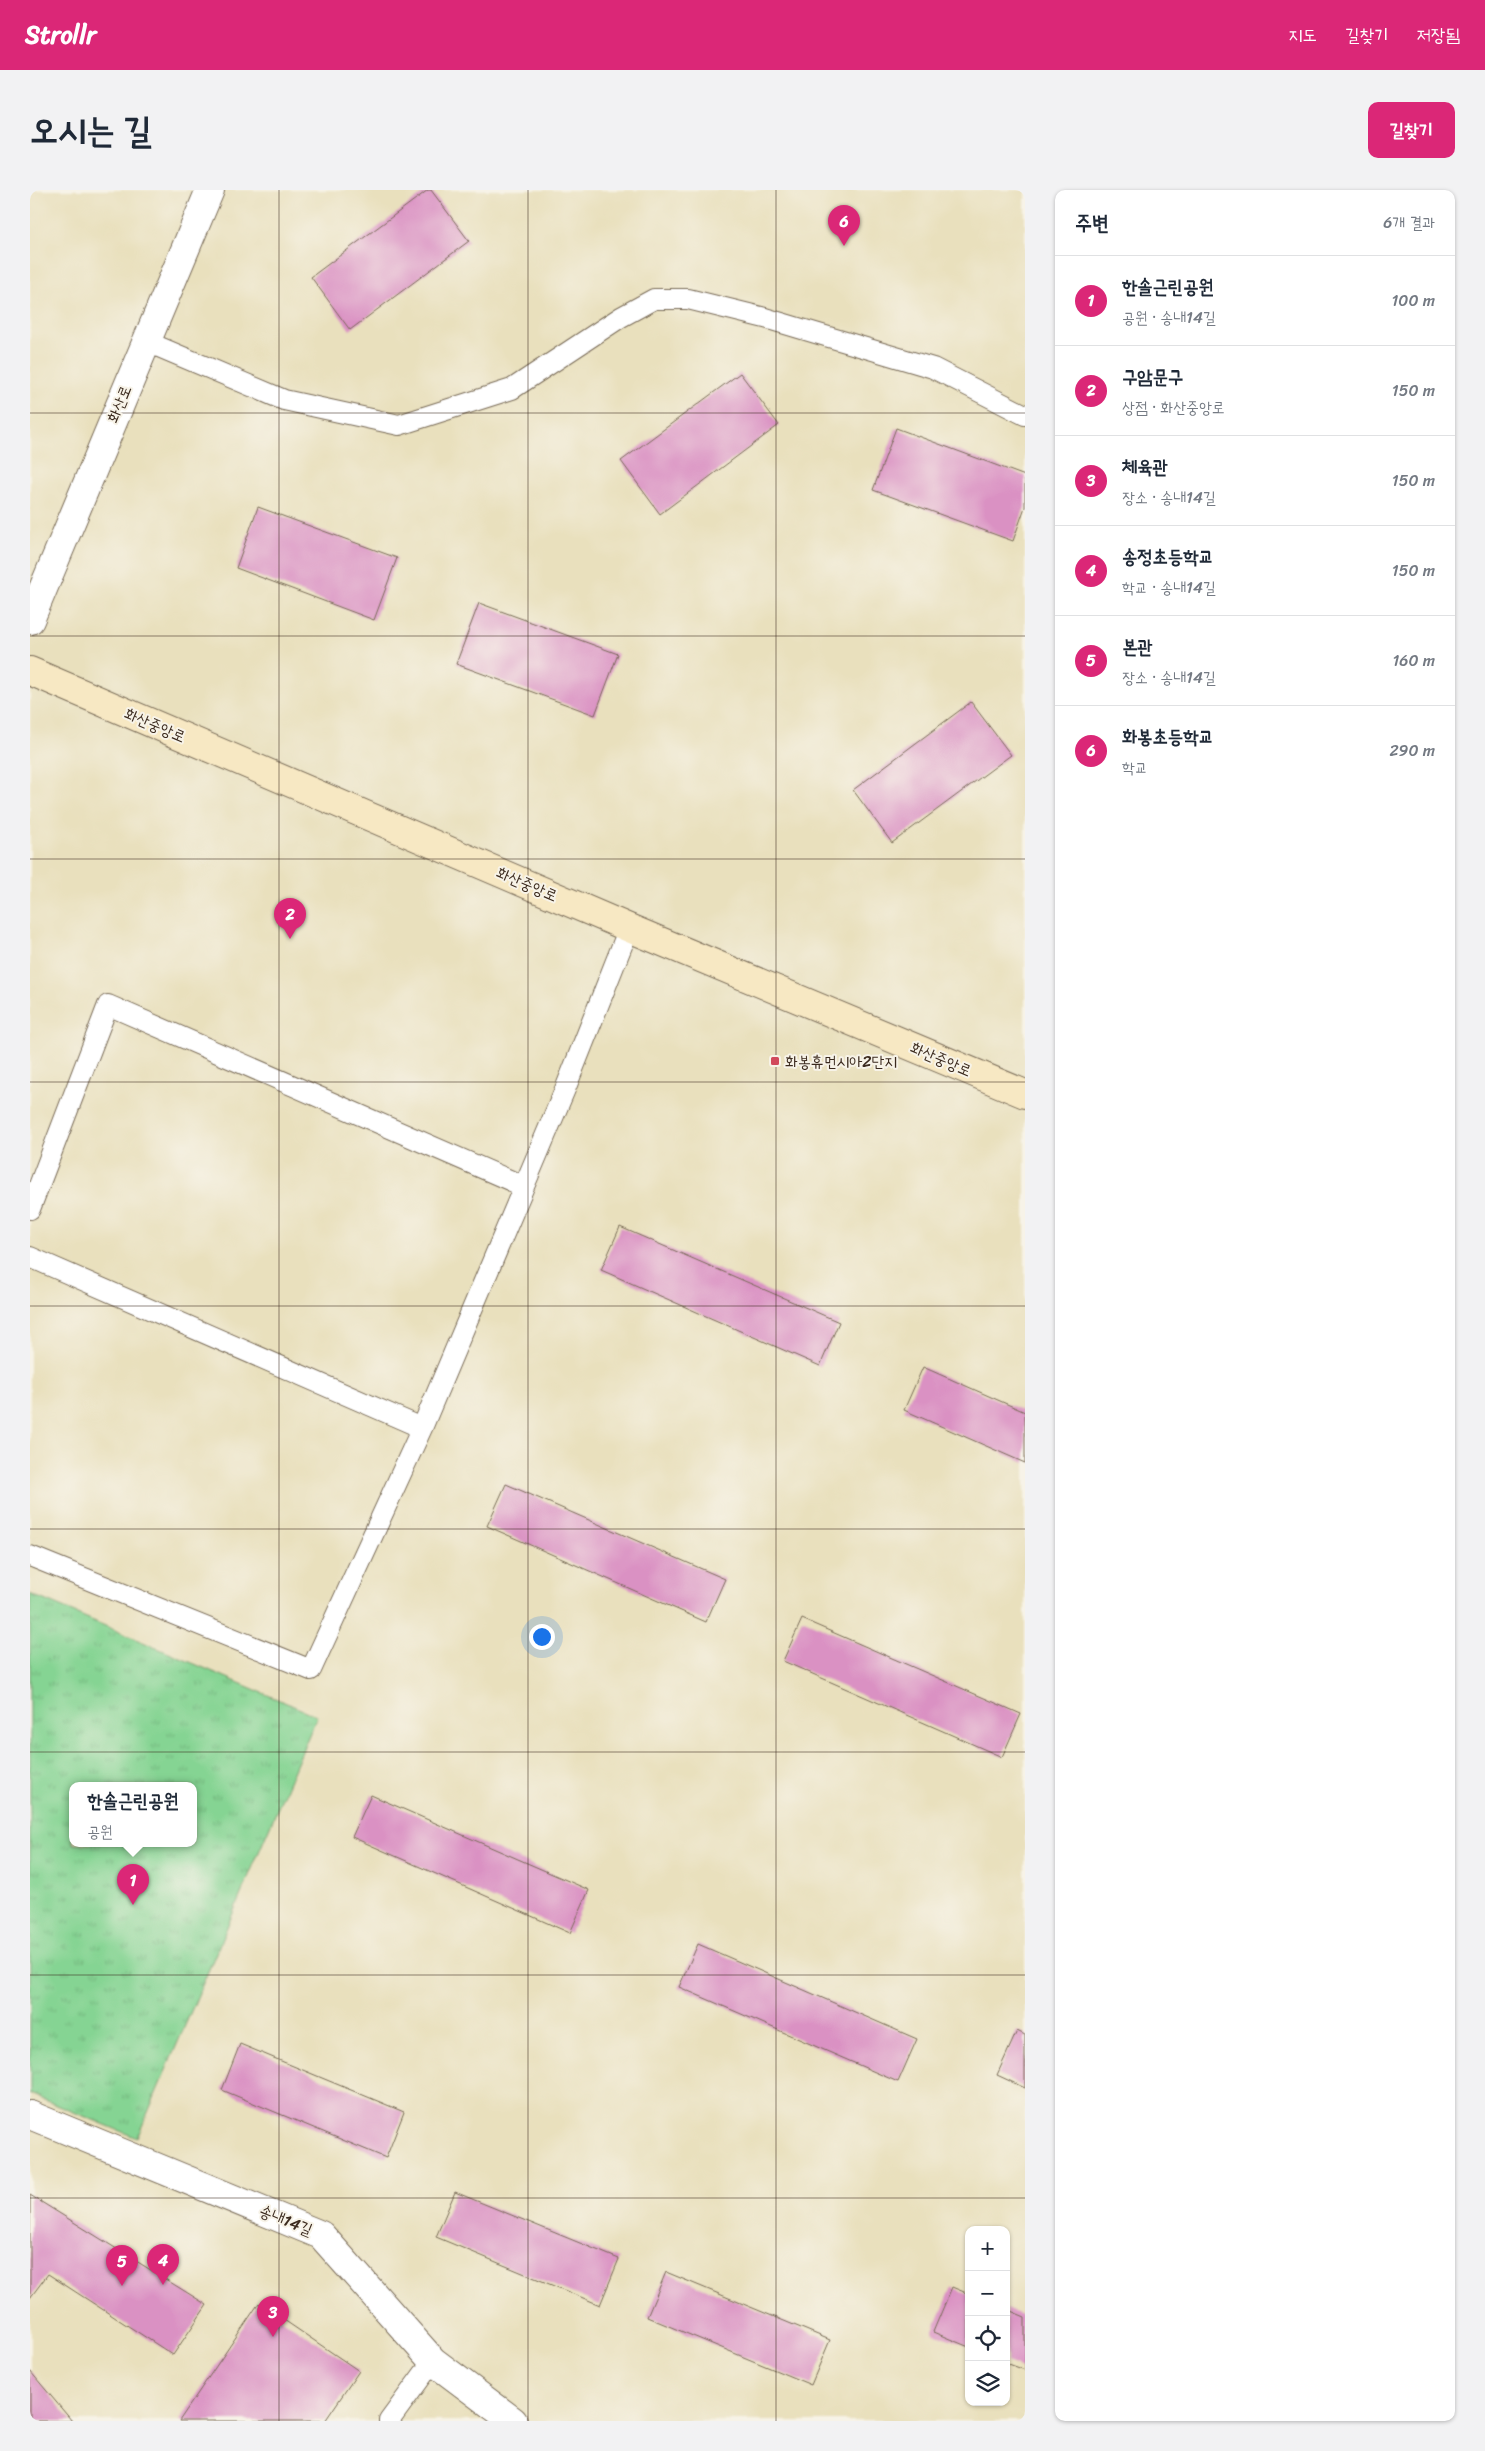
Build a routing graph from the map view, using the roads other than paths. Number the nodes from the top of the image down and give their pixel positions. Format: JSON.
{"nodes":[{"id":1,"x":210,"y":190,"type":"edge"},
{"id":2,"x":145,"y":341,"type":"junction"},
{"id":3,"x":1025,"y":415,"type":"edge"},
{"id":4,"x":30,"y":620,"type":"edge"},
{"id":5,"x":30,"y":671,"type":"edge"},
{"id":6,"x":629,"y":928,"type":"junction"},
{"id":7,"x":1025,"y":1094,"type":"edge"},
{"id":8,"x":523,"y":1186,"type":"junction"},
{"id":9,"x":30,"y":1209,"type":"edge"},
{"id":10,"x":30,"y":1257,"type":"edge"},
{"id":11,"x":422,"y":1428,"type":"junction"},
{"id":12,"x":30,"y":1556,"type":"edge"},
{"id":13,"x":30,"y":2115,"type":"edge"},
{"id":14,"x":433,"y":2361,"type":"junction"},
{"id":15,"x":389,"y":2421,"type":"edge"},
{"id":16,"x":513,"y":2421,"type":"edge"}],
"edges":[{"from":1,"to":2,"type":"street","name":"화산로"},
{"from":2,"to":3,"type":"lane"},
{"from":2,"to":4,"type":"street","name":"화산로"},
{"from":5,"to":6,"type":"main road","name":"화산중앙로"},
{"from":6,"to":7,"type":"main road","name":"화산중앙로"},
{"from":6,"to":8,"type":"lane"},
{"from":8,"to":9,"type":"lane"},
{"from":8,"to":11,"type":"lane"},
{"from":10,"to":11,"type":"lane"},
{"from":11,"to":12,"type":"lane"},
{"from":13,"to":14,"type":"street","name":"송내14길"},
{"from":14,"to":15,"type":"lane"},
{"from":14,"to":16,"type":"street","name":"송내14길"}]}
